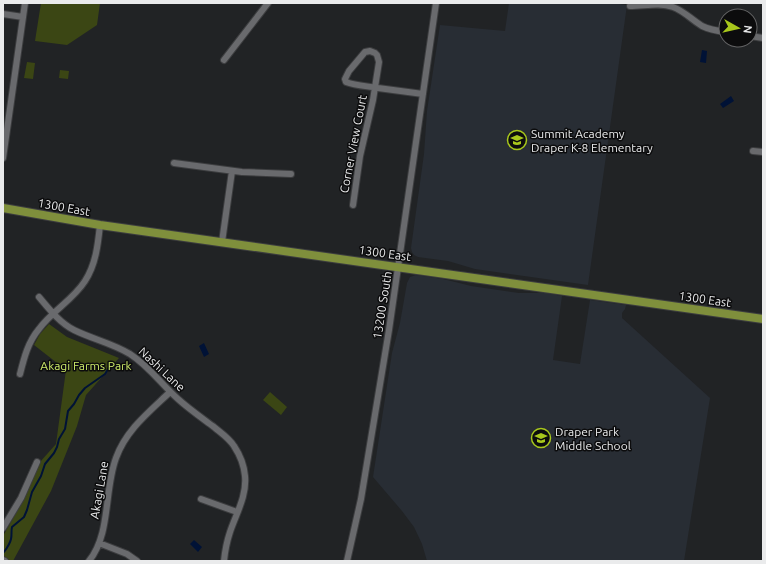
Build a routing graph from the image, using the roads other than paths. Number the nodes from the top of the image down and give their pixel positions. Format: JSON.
{"nodes":[{"id":1,"x":25,"y":3,"type":"edge"},
{"id":2,"x":268,"y":3,"type":"edge"},
{"id":3,"x":436,"y":3,"type":"edge"},
{"id":4,"x":630,"y":6,"type":"dead end"},
{"id":5,"x":3,"y":14,"type":"edge"},
{"id":6,"x":23,"y":17,"type":"junction"},
{"id":7,"x":718,"y":31,"type":"edge"},
{"id":8,"x":224,"y":60,"type":"dead end"},
{"id":9,"x":375,"y":88,"type":"junction"},
{"id":10,"x":423,"y":94,"type":"junction"},
{"id":11,"x":5,"y":131,"type":"edge"},
{"id":12,"x":753,"y":150,"type":"dead end"},
{"id":13,"x":763,"y":152,"type":"edge"},
{"id":14,"x":3,"y":158,"type":"edge"},
{"id":15,"x":174,"y":163,"type":"dead end"},
{"id":16,"x":232,"y":172,"type":"junction"},
{"id":17,"x":291,"y":174,"type":"dead end"},
{"id":18,"x":353,"y":205,"type":"dead end"},
{"id":19,"x":3,"y":208,"type":"edge"},
{"id":20,"x":100,"y":225,"type":"junction"},
{"id":21,"x":222,"y":242,"type":"junction"},
{"id":22,"x":398,"y":267,"type":"junction"},
{"id":23,"x":39,"y":297,"type":"dead end"},
{"id":24,"x":53,"y":314,"type":"junction"},
{"id":25,"x":763,"y":319,"type":"edge"},
{"id":26,"x":20,"y":374,"type":"dead end"},
{"id":27,"x":170,"y":392,"type":"junction"},
{"id":28,"x":37,"y":462,"type":"dead end"},
{"id":29,"x":201,"y":498,"type":"dead end"},
{"id":30,"x":238,"y":512,"type":"junction"},
{"id":31,"x":3,"y":528,"type":"edge"},
{"id":32,"x":99,"y":543,"type":"junction"},
{"id":33,"x":89,"y":561,"type":"edge"},
{"id":34,"x":137,"y":561,"type":"edge"},
{"id":35,"x":224,"y":561,"type":"edge"},
{"id":36,"x":347,"y":561,"type":"edge"}],
"edges":[{"from":1,"to":6,"type":"street"},
{"from":2,"to":8,"type":"street"},
{"from":3,"to":10,"type":"street","name":"13200 South"},
{"from":4,"to":7,"type":"street"},
{"from":5,"to":6,"type":"street"},
{"from":6,"to":11,"type":"street"},
{"from":9,"to":9,"type":"street","name":"Corner View Court"},
{"from":9,"to":10,"type":"street"},
{"from":9,"to":18,"type":"street","name":"Corner View Court"},
{"from":10,"to":22,"type":"street","name":"13200 South"},
{"from":11,"to":14,"type":"street"},
{"from":12,"to":13,"type":"street"},
{"from":15,"to":16,"type":"street"},
{"from":16,"to":17,"type":"street"},
{"from":16,"to":21,"type":"street"},
{"from":19,"to":20,"type":"main road","name":"1300 East"},
{"from":20,"to":21,"type":"main road","name":"1300 East"},
{"from":20,"to":24,"type":"street"},
{"from":21,"to":22,"type":"main road","name":"1300 East"},
{"from":22,"to":25,"type":"main road","name":"1300 East"},
{"from":22,"to":36,"type":"street","name":"13200 South"},
{"from":23,"to":24,"type":"street","name":"Nashi Lane"},
{"from":24,"to":26,"type":"street"},
{"from":24,"to":27,"type":"street","name":"Nashi Lane"},
{"from":27,"to":30,"type":"street","name":"Nashi Lane"},
{"from":27,"to":32,"type":"street","name":"Akagi Lane"},
{"from":28,"to":31,"type":"street"},
{"from":29,"to":30,"type":"street"},
{"from":30,"to":35,"type":"street","name":"Nashi Lane"},
{"from":32,"to":33,"type":"street","name":"Akagi Lane"},
{"from":32,"to":34,"type":"street"}]}
